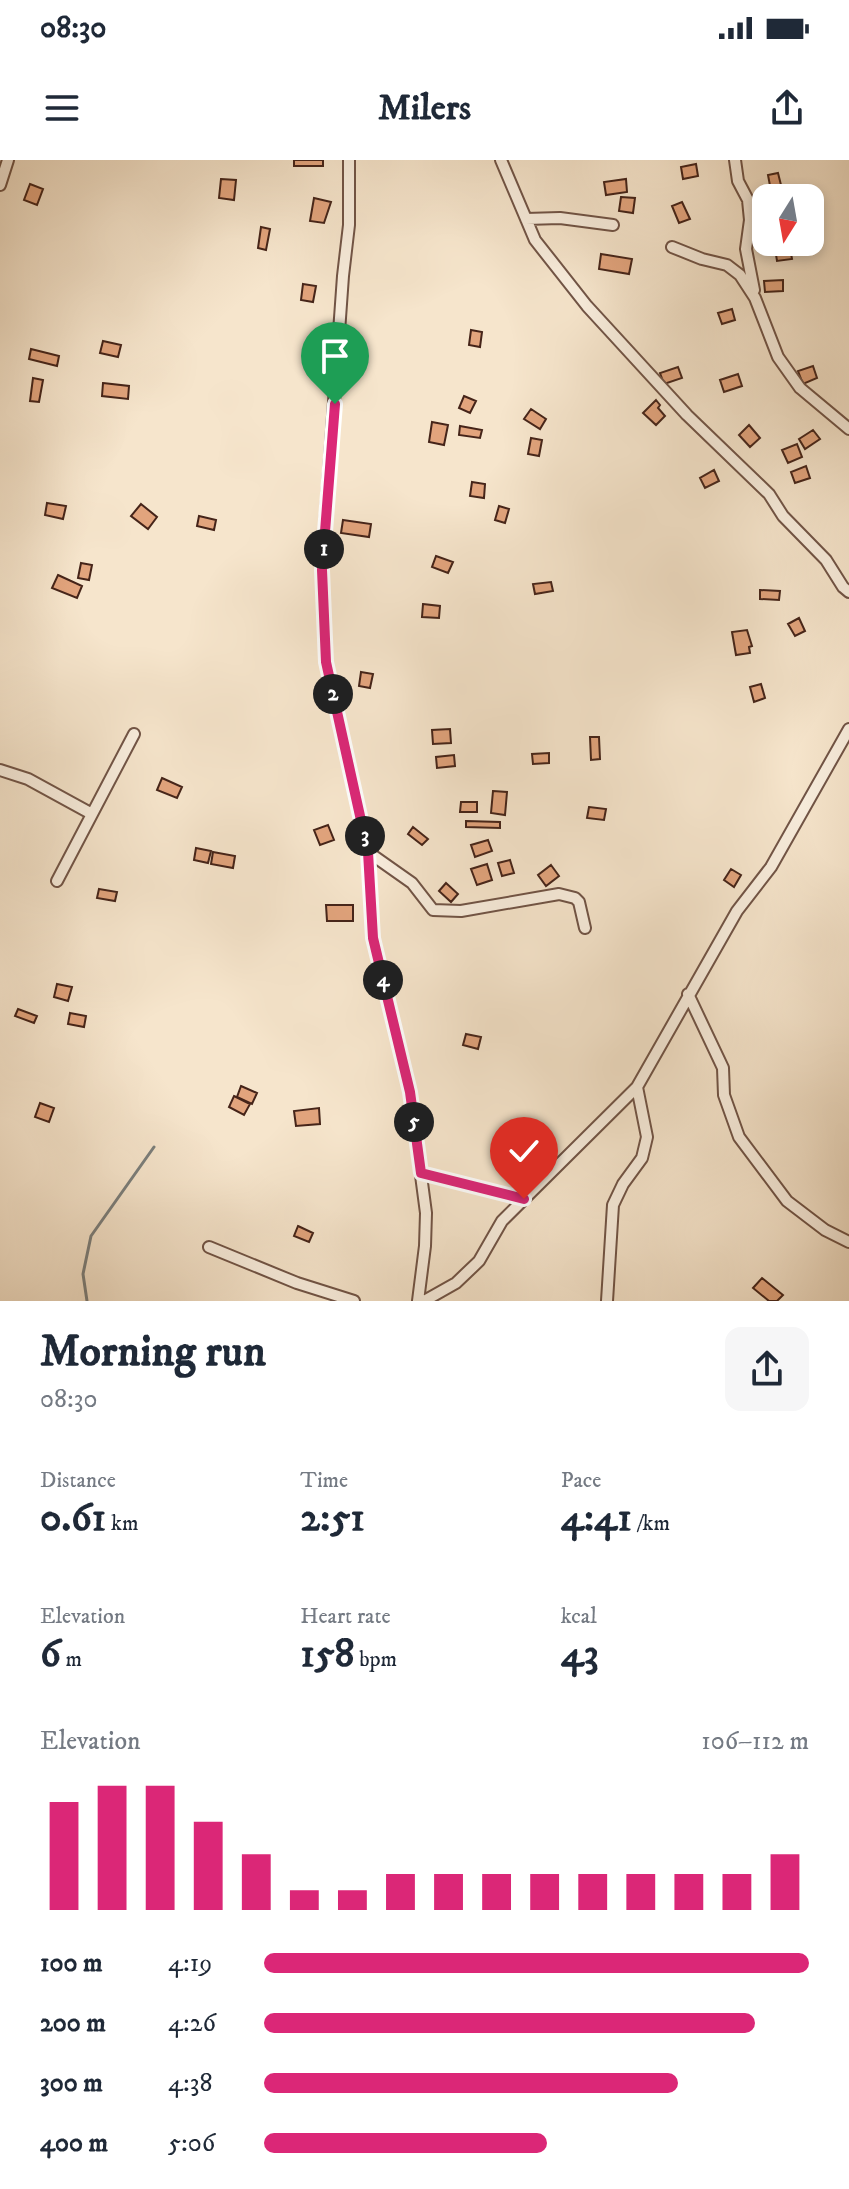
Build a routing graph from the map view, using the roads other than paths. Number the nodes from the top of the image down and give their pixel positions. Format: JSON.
{"nodes":[{"id":1,"x":8,"y":160,"type":"edge"},
{"id":2,"x":349,"y":160,"type":"edge"},
{"id":3,"x":501,"y":160,"type":"edge"},
{"id":4,"x":735,"y":160,"type":"edge"},
{"id":5,"x":0,"y":185,"type":"edge"},
{"id":6,"x":526,"y":219,"type":"junction"},
{"id":7,"x":613,"y":225,"type":"dead end"},
{"id":8,"x":672,"y":247,"type":"dead end"},
{"id":9,"x":755,"y":298,"type":"junction"},
{"id":10,"x":849,"y":429,"type":"edge"},
{"id":11,"x":849,"y":592,"type":"edge"},
{"id":12,"x":849,"y":729,"type":"edge"},
{"id":13,"x":134,"y":734,"type":"dead end"},
{"id":14,"x":0,"y":770,"type":"edge"},
{"id":15,"x":92,"y":814,"type":"junction"},
{"id":16,"x":368,"y":852,"type":"junction"},
{"id":17,"x":57,"y":881,"type":"dead end"},
{"id":18,"x":585,"y":928,"type":"dead end"},
{"id":19,"x":688,"y":994,"type":"junction"},
{"id":20,"x":637,"y":1087,"type":"junction"},
{"id":21,"x":421,"y":1173,"type":"junction"},
{"id":22,"x":524,"y":1199,"type":"junction"},
{"id":23,"x":849,"y":1242,"type":"edge"},
{"id":24,"x":209,"y":1247,"type":"dead end"},
{"id":25,"x":354,"y":1301,"type":"edge"},
{"id":26,"x":421,"y":1301,"type":"edge"},
{"id":27,"x":607,"y":1301,"type":"edge"}],
"edges":[{"from":1,"to":5,"type":"street"},
{"from":2,"to":16,"type":"street"},
{"from":3,"to":6,"type":"street"},
{"from":4,"to":9,"type":"street"},
{"from":6,"to":7,"type":"street"},
{"from":6,"to":11,"type":"street"},
{"from":8,"to":9,"type":"street"},
{"from":9,"to":10,"type":"street"},
{"from":12,"to":19,"type":"street"},
{"from":13,"to":15,"type":"street"},
{"from":14,"to":15,"type":"street"},
{"from":15,"to":17,"type":"street"},
{"from":16,"to":18,"type":"street"},
{"from":16,"to":21,"type":"street"},
{"from":19,"to":20,"type":"street"},
{"from":19,"to":23,"type":"street"},
{"from":20,"to":22,"type":"street"},
{"from":20,"to":27,"type":"street"},
{"from":21,"to":22,"type":"street"},
{"from":21,"to":26,"type":"street"},
{"from":22,"to":26,"type":"street"},
{"from":24,"to":25,"type":"street"}]}
